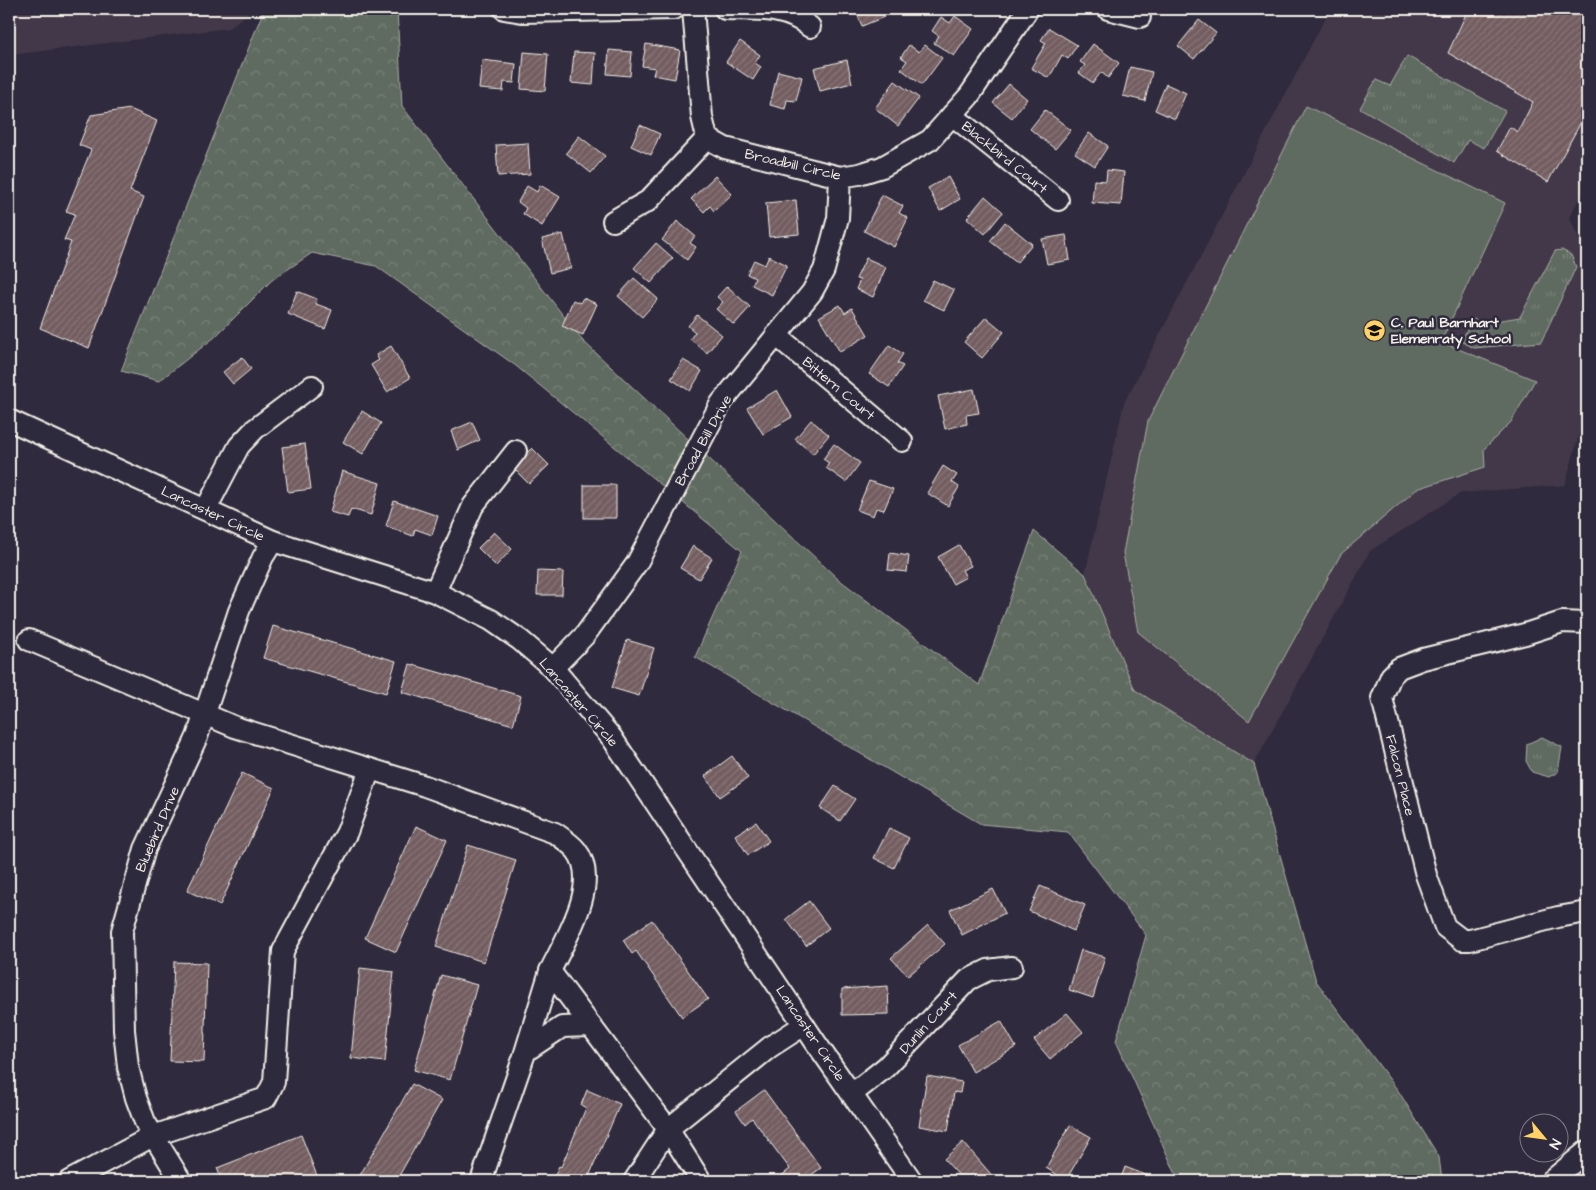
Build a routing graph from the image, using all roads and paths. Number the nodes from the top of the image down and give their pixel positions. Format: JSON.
{"nodes":[{"id":1,"x":504,"y":9,"type":"edge"},
{"id":2,"x":674,"y":9,"type":"edge"},
{"id":3,"x":694,"y":9,"type":"edge"},
{"id":4,"x":725,"y":9,"type":"edge"},
{"id":5,"x":1028,"y":9,"type":"edge"},
{"id":6,"x":1108,"y":9,"type":"edge"},
{"id":7,"x":1140,"y":16,"type":"dead end"},
{"id":8,"x":810,"y":27,"type":"dead end"},
{"id":9,"x":952,"y":115,"type":"junction"},
{"id":10,"x":707,"y":138,"type":"junction"},
{"id":11,"x":840,"y":177,"type":"junction"},
{"id":12,"x":1058,"y":200,"type":"dead end"},
{"id":13,"x":613,"y":221,"type":"dead end"},
{"id":14,"x":776,"y":335,"type":"junction"},
{"id":15,"x":312,"y":386,"type":"dead end"},
{"id":16,"x":9,"y":420,"type":"edge"},
{"id":17,"x":902,"y":441,"type":"dead end"},
{"id":18,"x":516,"y":451,"type":"dead end"},
{"id":19,"x":206,"y":510,"type":"junction"},
{"id":20,"x":273,"y":541,"type":"junction"},
{"id":21,"x":435,"y":592,"type":"junction"},
{"id":22,"x":1587,"y":623,"type":"edge"},
{"id":23,"x":29,"y":640,"type":"dead end"},
{"id":24,"x":553,"y":668,"type":"junction"},
{"id":25,"x":206,"y":716,"type":"junction"},
{"id":26,"x":370,"y":769,"type":"junction"},
{"id":27,"x":1587,"y":912,"type":"edge"},
{"id":28,"x":1012,"y":967,"type":"dead end"},
{"id":29,"x":550,"y":970,"type":"junction"},
{"id":30,"x":804,"y":1025,"type":"junction"},
{"id":31,"x":592,"y":1026,"type":"junction"},
{"id":32,"x":526,"y":1051,"type":"junction"},
{"id":33,"x":852,"y":1094,"type":"junction"},
{"id":34,"x":668,"y":1129,"type":"junction"},
{"id":35,"x":153,"y":1136,"type":"junction"},
{"id":36,"x":1587,"y":1151,"type":"edge"},
{"id":37,"x":68,"y":1181,"type":"edge"},
{"id":38,"x":181,"y":1181,"type":"edge"},
{"id":39,"x":481,"y":1181,"type":"edge"},
{"id":40,"x":634,"y":1181,"type":"edge"},
{"id":41,"x":702,"y":1181,"type":"edge"},
{"id":42,"x":912,"y":1181,"type":"edge"},
{"id":43,"x":1551,"y":1181,"type":"edge"}],
"edges":[{"from":1,"to":2,"type":"street"},
{"from":3,"to":10,"type":"street"},
{"from":4,"to":8,"type":"street"},
{"from":5,"to":9,"type":"street","name":"Broadbill Circle"},
{"from":6,"to":7,"type":"street"},
{"from":9,"to":11,"type":"street","name":"Broadbill Circle"},
{"from":9,"to":12,"type":"street","name":"Blackbird Court"},
{"from":10,"to":11,"type":"street","name":"Broadbill Circle"},
{"from":10,"to":13,"type":"street"},
{"from":11,"to":14,"type":"street","name":"Broad Bill Drive"},
{"from":14,"to":17,"type":"street","name":"Bittern Court"},
{"from":14,"to":24,"type":"street","name":"Broad Bill Drive"},
{"from":15,"to":19,"type":"street"},
{"from":16,"to":19,"type":"street","name":"Lancaster Circle"},
{"from":18,"to":21,"type":"street"},
{"from":19,"to":20,"type":"street","name":"Lancaster Circle"},
{"from":20,"to":21,"type":"street","name":"Lancaster Circle"},
{"from":20,"to":25,"type":"street","name":"Bluebird Drive"},
{"from":21,"to":24,"type":"street","name":"Lancaster Circle"},
{"from":22,"to":27,"type":"street","name":"Falcon Place"},
{"from":23,"to":25,"type":"street"},
{"from":24,"to":30,"type":"street","name":"Lancaster Circle"},
{"from":25,"to":26,"type":"street"},
{"from":25,"to":35,"type":"street","name":"Bluebird Drive"},
{"from":26,"to":29,"type":"street"},
{"from":26,"to":35,"type":"street"},
{"from":28,"to":33,"type":"street","name":"Dunlin Court"},
{"from":29,"to":31,"type":"street"},
{"from":29,"to":32,"type":"street"},
{"from":30,"to":33,"type":"street","name":"Lancaster Circle"},
{"from":30,"to":34,"type":"street"},
{"from":31,"to":32,"type":"street"},
{"from":31,"to":34,"type":"street"},
{"from":32,"to":39,"type":"street"},
{"from":33,"to":42,"type":"street","name":"Lancaster Circle"},
{"from":34,"to":40,"type":"street"},
{"from":34,"to":41,"type":"street"},
{"from":35,"to":37,"type":"street"},
{"from":35,"to":38,"type":"street","name":"Bluebird Drive"},
{"from":36,"to":43,"type":"street"}]}
